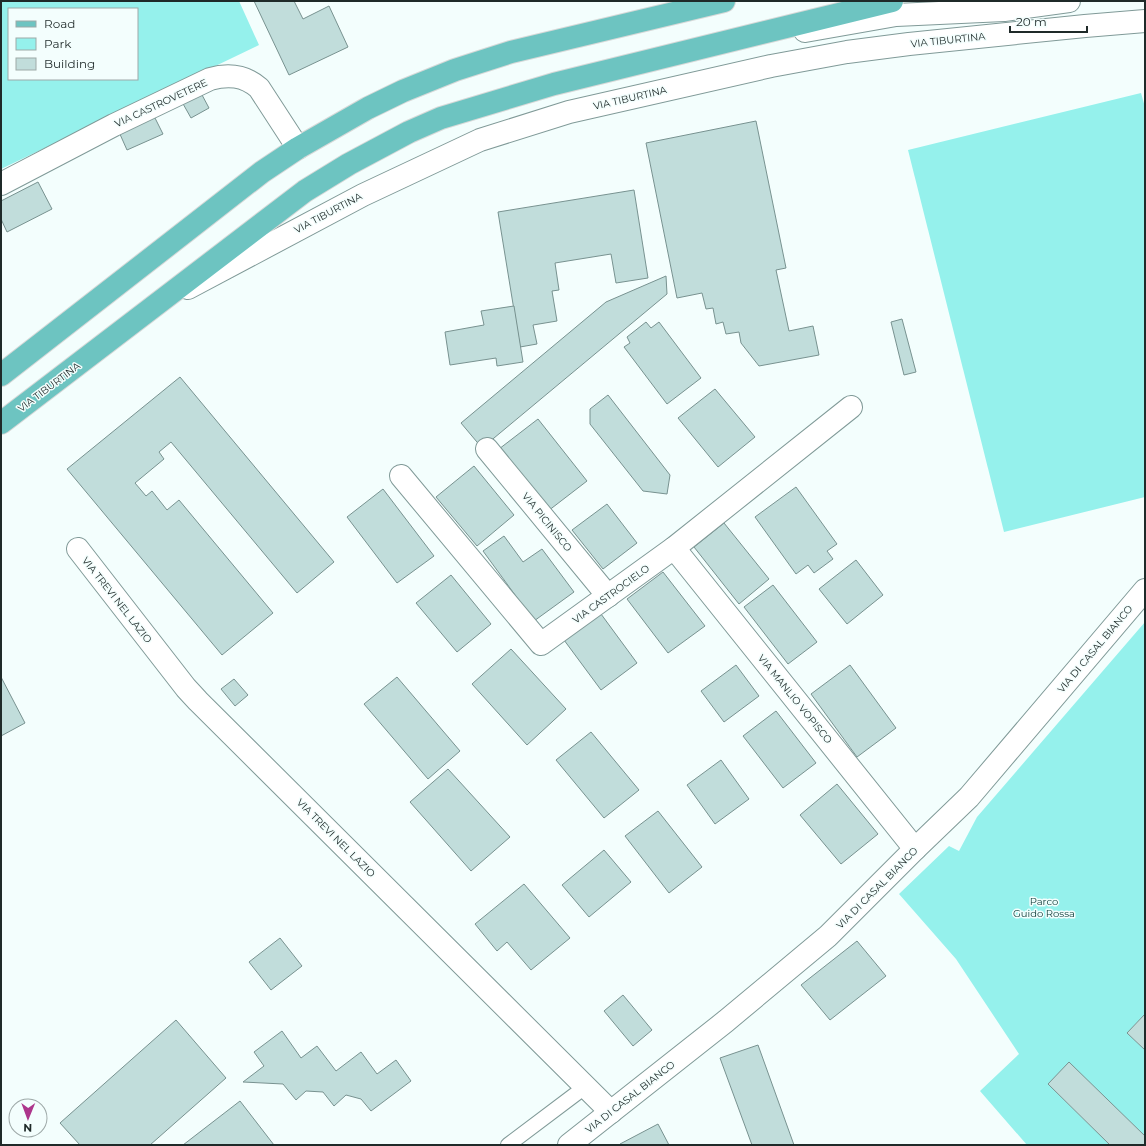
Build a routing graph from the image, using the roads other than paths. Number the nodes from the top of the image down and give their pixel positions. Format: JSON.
{"nodes":[{"id":1,"x":724,"y":1,"type":"edge"},
{"id":2,"x":892,"y":1,"type":"edge"},
{"id":3,"x":1069,"y":1,"type":"edge"},
{"id":4,"x":1145,"y":21,"type":"edge"},
{"id":5,"x":680,"y":52,"type":"junction"},
{"id":6,"x":298,"y":148,"type":"junction"},
{"id":7,"x":1,"y":184,"type":"edge"},
{"id":8,"x":154,"y":306,"type":"junction"},
{"id":9,"x":1,"y":375,"type":"edge"},
{"id":10,"x":851,"y":407,"type":"dead end"},
{"id":11,"x":1,"y":423,"type":"edge"},
{"id":12,"x":488,"y":448,"type":"dead end"},
{"id":13,"x":401,"y":476,"type":"dead end"},
{"id":14,"x":674,"y":548,"type":"junction"},
{"id":15,"x":78,"y":549,"type":"dead end"},
{"id":16,"x":1145,"y":590,"type":"edge"},
{"id":17,"x":608,"y":596,"type":"junction"},
{"id":18,"x":915,"y":849,"type":"junction"},
{"id":19,"x":585,"y":1087,"type":"junction"},
{"id":20,"x":611,"y":1112,"type":"junction"},
{"id":21,"x":508,"y":1145,"type":"edge"},
{"id":22,"x":569,"y":1145,"type":"edge"}],
"edges":[{"from":1,"to":6,"type":"main road"},
{"from":2,"to":5,"type":"main road","name":"VIA TIBURTINA"},
{"from":3,"to":5,"type":"street","name":"VIA TIBURTINA"},
{"from":4,"to":8,"type":"street","name":"VIA TIBURTINA"},
{"from":5,"to":8,"type":"main road","name":"VIA TIBURTINA"},
{"from":6,"to":7,"type":"street","name":"VIA CASTROVETERE"},
{"from":6,"to":9,"type":"main road"},
{"from":8,"to":11,"type":"main road","name":"VIA TIBURTINA"},
{"from":10,"to":14,"type":"street","name":"VIA CASTROCIELO"},
{"from":12,"to":17,"type":"street","name":"VIA PICINISCO"},
{"from":13,"to":17,"type":"street","name":"VIA CASTROCIELO"},
{"from":14,"to":17,"type":"street","name":"VIA CASTROCIELO"},
{"from":14,"to":18,"type":"street","name":"VIA MANLIO VOPISCO"},
{"from":15,"to":19,"type":"street","name":"VIA TREVI NEL LAZIO"},
{"from":16,"to":18,"type":"street","name":"VIA DI CASAL BIANCO"},
{"from":18,"to":20,"type":"street","name":"VIA DI CASAL BIANCO"},
{"from":19,"to":20,"type":"street","name":"VIA TREVI NEL LAZIO"},
{"from":19,"to":21,"type":"lane"},
{"from":20,"to":22,"type":"street","name":"VIA DI CASAL BIANCO"}]}
